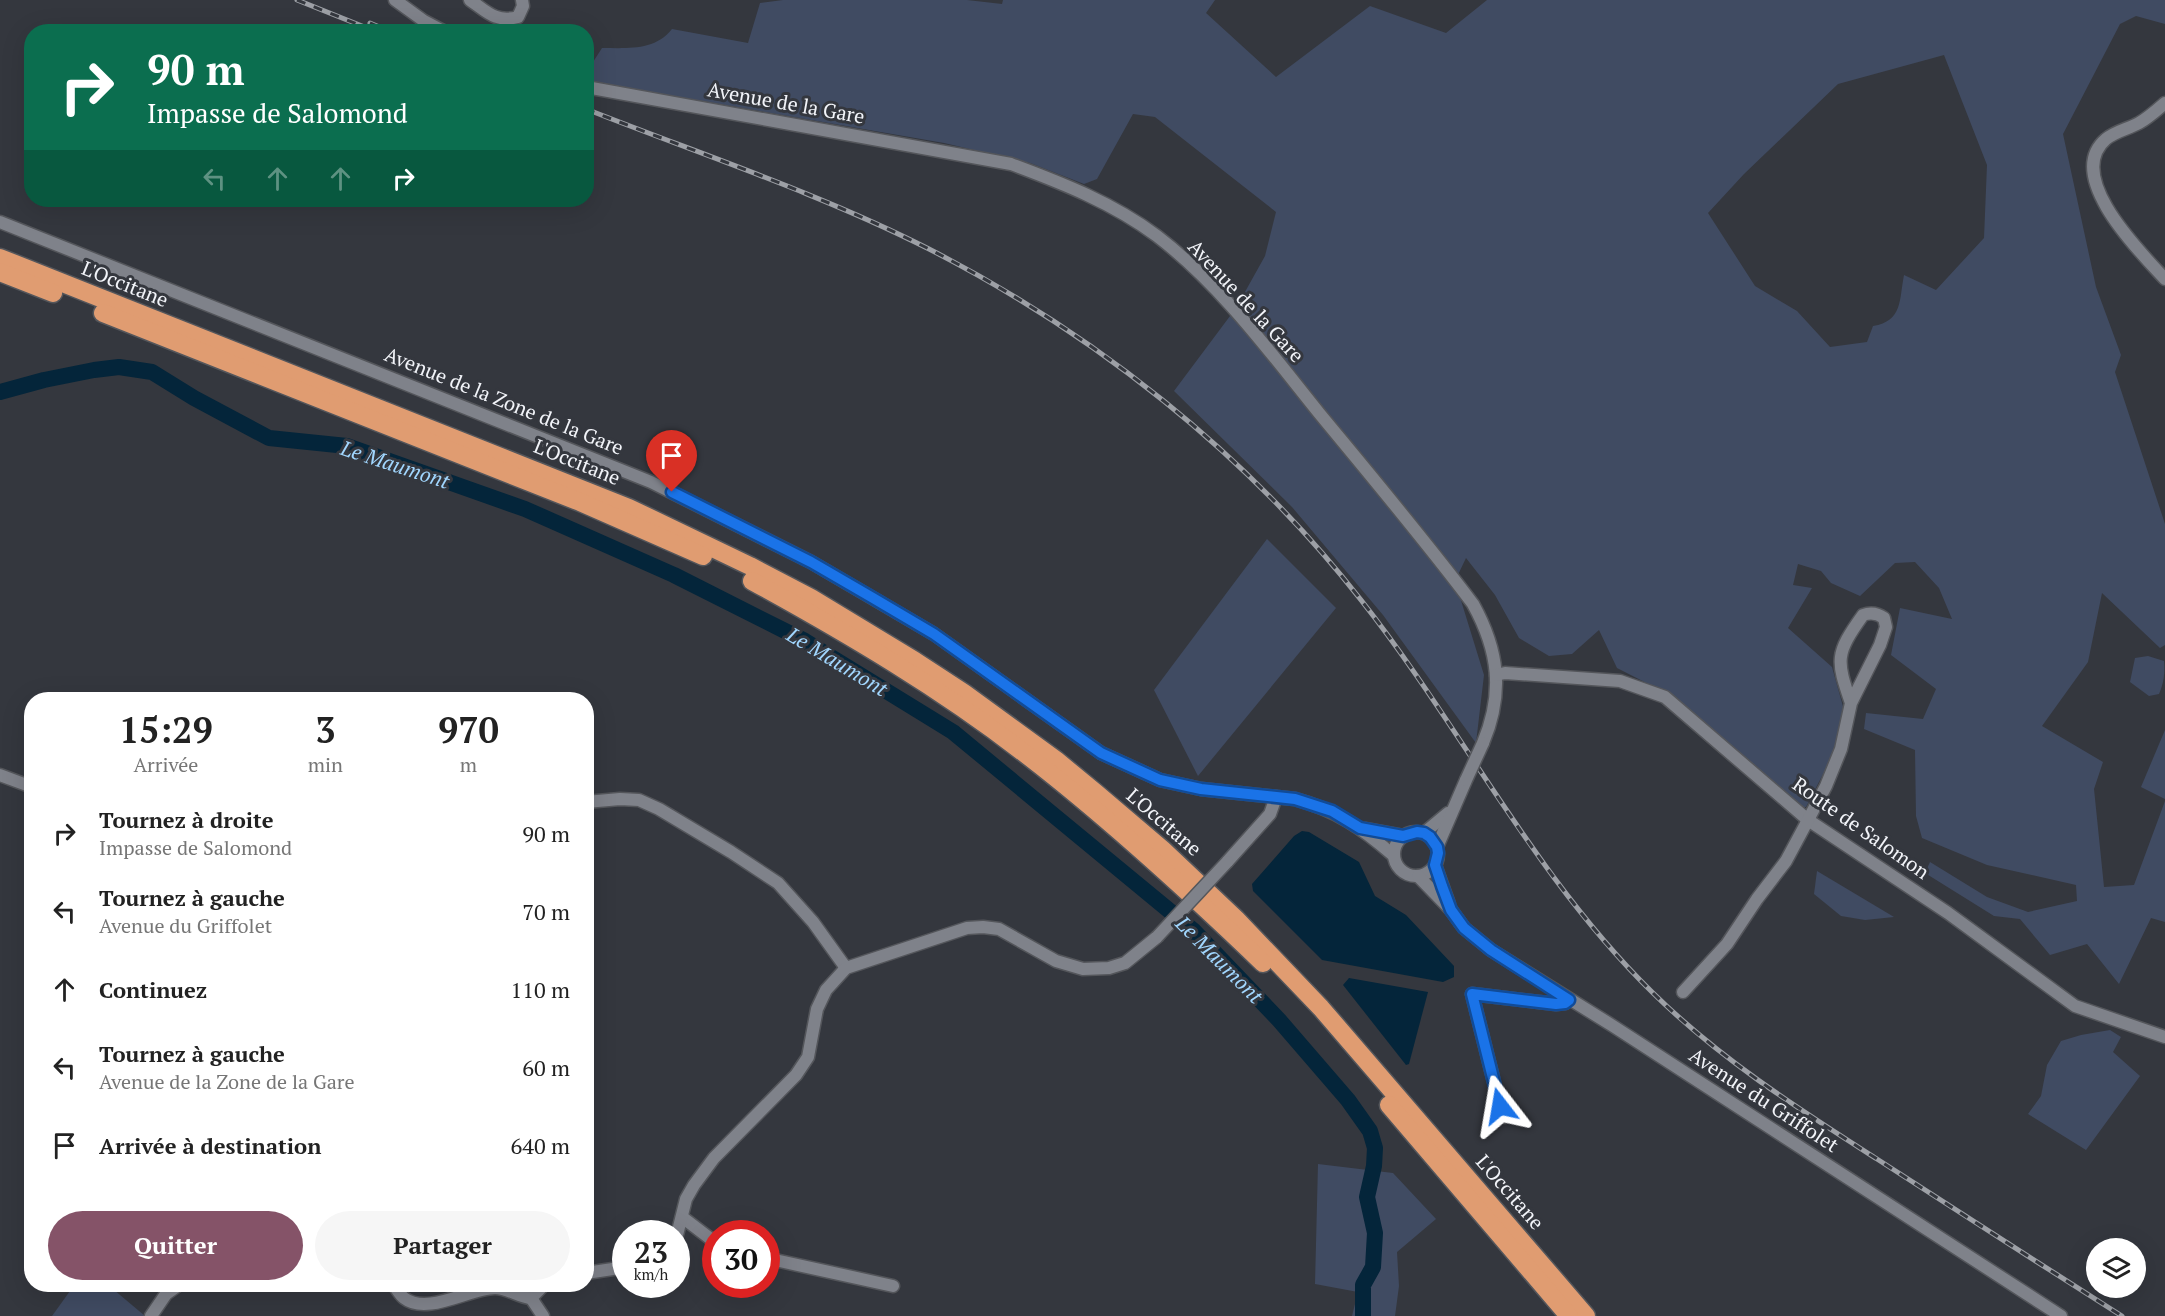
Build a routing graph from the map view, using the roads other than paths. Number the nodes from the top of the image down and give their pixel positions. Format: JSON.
{"nodes":[{"id":1,"x":395,"y":0,"type":"edge"},
{"id":2,"x":470,"y":0,"type":"edge"},
{"id":3,"x":522,"y":0,"type":"edge"},
{"id":4,"x":430,"y":24,"type":"edge"},
{"id":5,"x":594,"y":88,"type":"edge"},
{"id":6,"x":2165,"y":104,"type":"edge"},
{"id":7,"x":0,"y":222,"type":"edge"},
{"id":8,"x":0,"y":258,"type":"edge"},
{"id":9,"x":0,"y":272,"type":"edge"},
{"id":10,"x":2165,"y":279,"type":"edge"},
{"id":11,"x":1496,"y":675,"type":"junction"},
{"id":12,"x":1851,"y":704,"type":"junction"},
{"id":13,"x":0,"y":775,"type":"edge"},
{"id":14,"x":24,"y":784,"type":"edge"},
{"id":15,"x":1276,"y":797,"type":"junction"},
{"id":16,"x":594,"y":801,"type":"edge"},
{"id":17,"x":1451,"y":810,"type":"junction"},
{"id":18,"x":1808,"y":820,"type":"junction"},
{"id":19,"x":1360,"y":828,"type":"junction"},
{"id":20,"x":1424,"y":833,"type":"junction"},
{"id":21,"x":1403,"y":836,"type":"junction"},
{"id":22,"x":1437,"y":847,"type":"junction"},
{"id":23,"x":1394,"y":855,"type":"junction"},
{"id":24,"x":1435,"y":865,"type":"junction"},
{"id":25,"x":1418,"y":876,"type":"junction"},
{"id":26,"x":1451,"y":910,"type":"junction"},
{"id":27,"x":846,"y":968,"type":"junction"},
{"id":28,"x":1683,"y":992,"type":"dead end"},
{"id":29,"x":1569,"y":1000,"type":"junction"},
{"id":30,"x":2165,"y":1037,"type":"edge"},
{"id":31,"x":1505,"y":1117,"type":"dead end"},
{"id":32,"x":682,"y":1217,"type":"junction"},
{"id":33,"x":681,"y":1220,"type":"edge"},
{"id":34,"x":702,"y":1232,"type":"edge"},
{"id":35,"x":780,"y":1261,"type":"edge"},
{"id":36,"x":612,"y":1269,"type":"edge"},
{"id":37,"x":594,"y":1272,"type":"edge"},
{"id":38,"x":893,"y":1286,"type":"dead end"},
{"id":39,"x":169,"y":1292,"type":"edge"},
{"id":40,"x":399,"y":1292,"type":"edge"},
{"id":41,"x":480,"y":1292,"type":"edge"},
{"id":42,"x":511,"y":1292,"type":"edge"},
{"id":43,"x":537,"y":1292,"type":"edge"},
{"id":44,"x":531,"y":1298,"type":"junction"},
{"id":45,"x":151,"y":1316,"type":"edge"},
{"id":46,"x":543,"y":1316,"type":"edge"},
{"id":47,"x":1569,"y":1316,"type":"edge"},
{"id":48,"x":1586,"y":1316,"type":"edge"},
{"id":49,"x":2061,"y":1316,"type":"edge"}],
"edges":[{"from":1,"to":4,"type":"street"},
{"from":2,"to":3,"type":"street"},
{"from":5,"to":11,"type":"street","name":"Avenue de la Gare"},
{"from":6,"to":10,"type":"street"},
{"from":7,"to":15,"type":"street","name":"Avenue de la Zone de la Gare"},
{"from":8,"to":48,"type":"highway","name":"L'Occitane"},
{"from":9,"to":47,"type":"highway","name":"L'Occitane"},
{"from":11,"to":17,"type":"street","name":"Avenue de la Gare","bridge":true},
{"from":11,"to":18,"type":"street","name":"Route de Salomon"},
{"from":12,"to":12,"type":"street"},
{"from":12,"to":18,"type":"street"},
{"from":13,"to":14,"type":"street"},
{"from":15,"to":19,"type":"street","name":"Avenue de la Zone de la Gare"},
{"from":15,"to":27,"type":"street","bridge":true},
{"from":16,"to":27,"type":"street"},
{"from":17,"to":20,"type":"street"},
{"from":17,"to":22,"type":"street","name":"Avenue de la Gare"},
{"from":18,"to":28,"type":"street"},
{"from":18,"to":30,"type":"street","name":"Route de Salomon"},
{"from":19,"to":21,"type":"street","name":"Avenue de la Zone de la Gare"},
{"from":19,"to":23,"type":"street","name":"Avenue de la Zone de la Gare"},
{"from":20,"to":21,"type":"street"},
{"from":20,"to":22,"type":"street"},
{"from":21,"to":23,"type":"street"},
{"from":22,"to":24,"type":"street"},
{"from":23,"to":25,"type":"street"},
{"from":24,"to":25,"type":"street"},
{"from":24,"to":26,"type":"street"},
{"from":25,"to":26,"type":"street","name":"Avenue du Griffolet"},
{"from":26,"to":29,"type":"street","name":"Avenue du Griffolet"},
{"from":27,"to":32,"type":"street"},
{"from":29,"to":31,"type":"street"},
{"from":29,"to":49,"type":"street","name":"Avenue du Griffolet"},
{"from":32,"to":33,"type":"street"},
{"from":32,"to":34,"type":"street"},
{"from":35,"to":38,"type":"street"},
{"from":36,"to":37,"type":"street"},
{"from":39,"to":45,"type":"street"},
{"from":40,"to":41,"type":"street"},
{"from":42,"to":44,"type":"street"},
{"from":43,"to":44,"type":"street"},
{"from":44,"to":46,"type":"street"}]}
